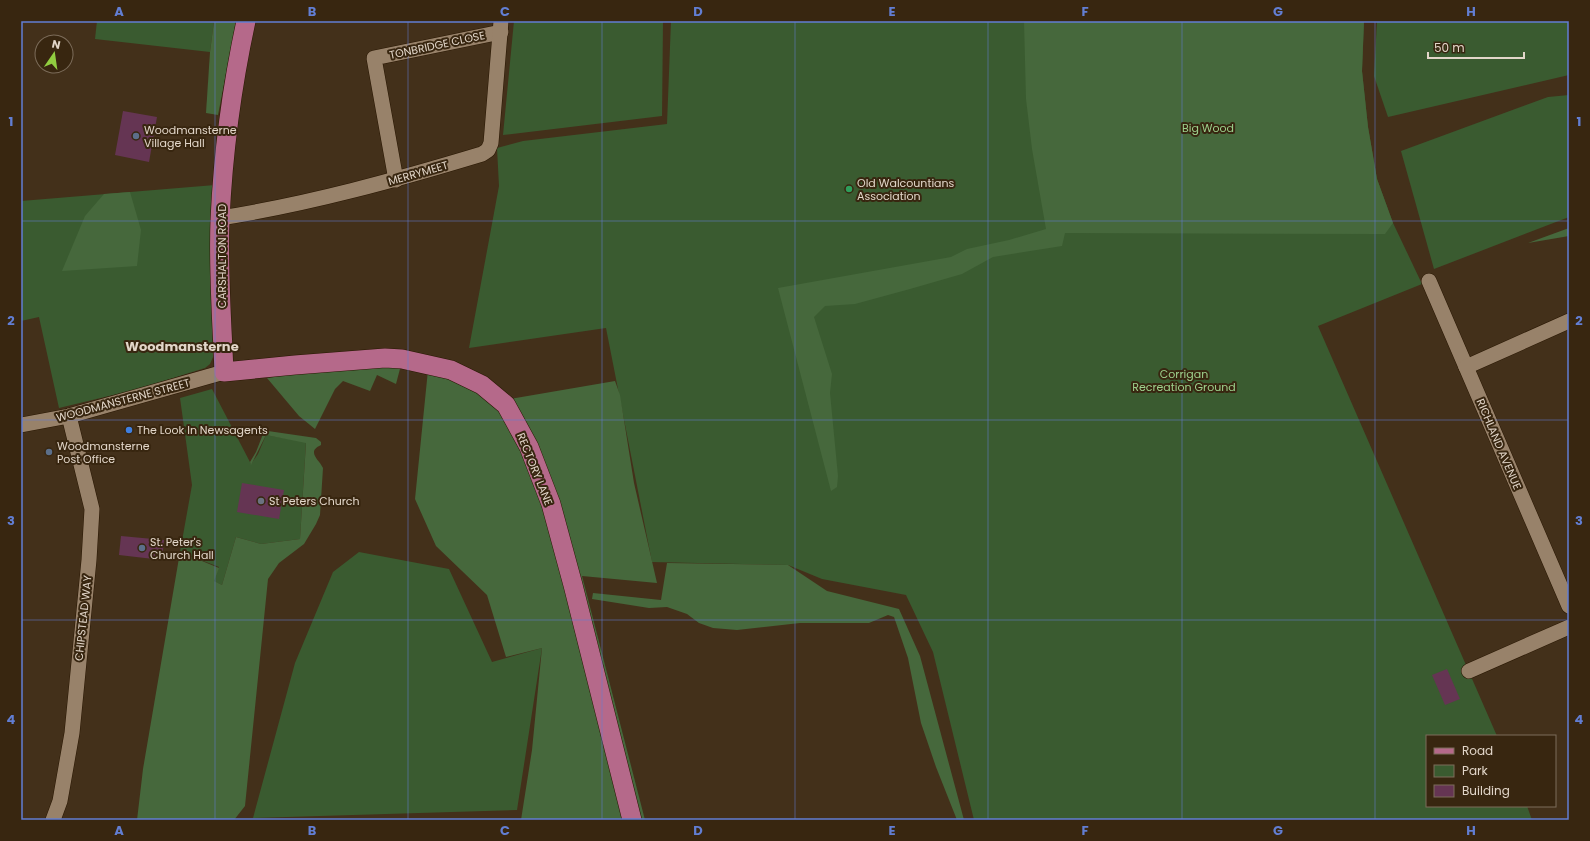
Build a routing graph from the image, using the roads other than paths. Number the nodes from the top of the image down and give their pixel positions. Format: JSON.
{"nodes":[{"id":1,"x":246,"y":21,"type":"edge"},
{"id":2,"x":501,"y":27,"type":"edge"},
{"id":3,"x":396,"y":180,"type":"junction"},
{"id":4,"x":220,"y":218,"type":"junction"},
{"id":5,"x":1429,"y":281,"type":"dead end"},
{"id":6,"x":1569,"y":321,"type":"edge"},
{"id":7,"x":1466,"y":367,"type":"junction"},
{"id":8,"x":224,"y":372,"type":"junction"},
{"id":9,"x":69,"y":416,"type":"junction"},
{"id":10,"x":21,"y":426,"type":"edge"},
{"id":11,"x":1569,"y":606,"type":"edge"},
{"id":12,"x":1569,"y":626,"type":"edge"},
{"id":13,"x":1469,"y":671,"type":"dead end"},
{"id":14,"x":53,"y":820,"type":"edge"},
{"id":15,"x":632,"y":820,"type":"edge"}],
"edges":[{"from":1,"to":4,"type":"main road","name":"CARSHALTON ROAD"},
{"from":2,"to":3,"type":"street","name":"MERRYMEET"},
{"from":2,"to":3,"type":"street","name":"TONBRIDGE CLOSE"},
{"from":3,"to":4,"type":"street","name":"MERRYMEET"},
{"from":4,"to":8,"type":"main road","name":"CARSHALTON ROAD"},
{"from":5,"to":7,"type":"street","name":"RICHLAND AVENUE"},
{"from":6,"to":7,"type":"street"},
{"from":7,"to":11,"type":"street","name":"RICHLAND AVENUE"},
{"from":8,"to":9,"type":"street","name":"WOODMANSTERNE STREET"},
{"from":8,"to":15,"type":"main road","name":"RECTORY LANE"},
{"from":9,"to":10,"type":"street","name":"WOODMANSTERNE STREET"},
{"from":9,"to":14,"type":"street","name":"CHIPSTEAD WAY"},
{"from":12,"to":13,"type":"street"}]}
